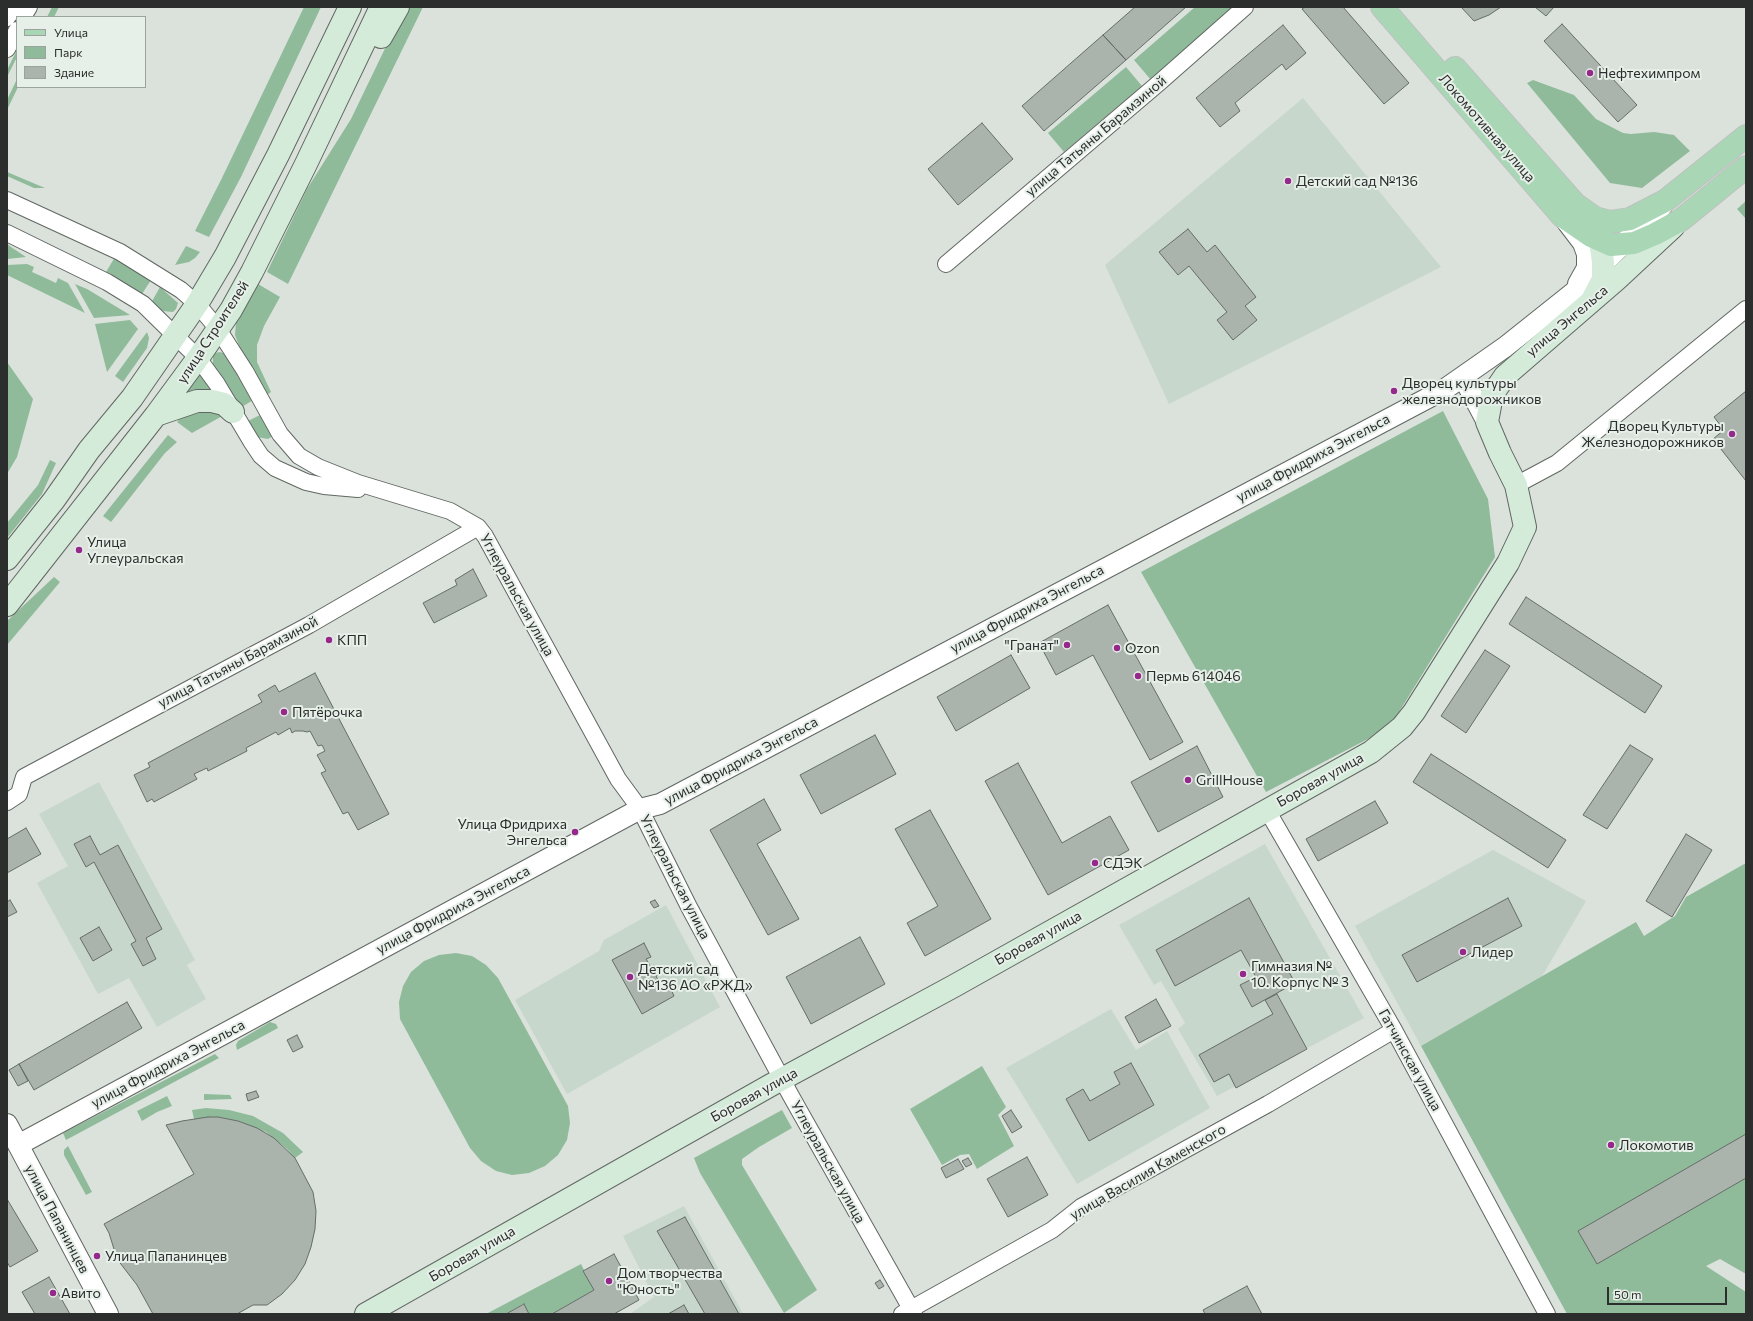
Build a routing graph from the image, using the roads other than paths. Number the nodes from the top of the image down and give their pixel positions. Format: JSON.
{"nodes":[{"id":1,"x":13,"y":7,"type":"edge"},
{"id":2,"x":334,"y":7,"type":"edge"},
{"id":3,"x":350,"y":7,"type":"edge"},
{"id":4,"x":381,"y":7,"type":"edge"},
{"id":5,"x":398,"y":7,"type":"edge"},
{"id":6,"x":1246,"y":7,"type":"edge"},
{"id":7,"x":1382,"y":7,"type":"edge"},
{"id":8,"x":1402,"y":7,"type":"edge"},
{"id":9,"x":7,"y":18,"type":"edge"},
{"id":10,"x":16,"y":32,"type":"edge"},
{"id":11,"x":7,"y":49,"type":"edge"},
{"id":12,"x":1746,"y":136,"type":"edge"},
{"id":13,"x":278,"y":155,"type":"junction"},
{"id":14,"x":305,"y":166,"type":"junction"},
{"id":15,"x":1746,"y":167,"type":"edge"},
{"id":16,"x":1676,"y":193,"type":"junction"},
{"id":17,"x":7,"y":200,"type":"edge"},
{"id":18,"x":1569,"y":210,"type":"junction"},
{"id":19,"x":1681,"y":220,"type":"junction"},
{"id":20,"x":7,"y":233,"type":"edge"},
{"id":21,"x":1600,"y":240,"type":"junction"},
{"id":22,"x":1622,"y":244,"type":"junction"},
{"id":23,"x":1603,"y":262,"type":"junction"},
{"id":24,"x":946,"y":264,"type":"dead end"},
{"id":25,"x":1579,"y":299,"type":"junction"},
{"id":26,"x":197,"y":304,"type":"junction"},
{"id":27,"x":1746,"y":308,"type":"edge"},
{"id":28,"x":218,"y":329,"type":"junction"},
{"id":29,"x":176,"y":335,"type":"junction"},
{"id":30,"x":198,"y":358,"type":"junction"},
{"id":31,"x":1523,"y":359,"type":"junction"},
{"id":32,"x":1463,"y":377,"type":"junction"},
{"id":33,"x":233,"y":412,"type":"junction"},
{"id":34,"x":156,"y":415,"type":"junction"},
{"id":35,"x":1487,"y":422,"type":"junction"},
{"id":36,"x":1516,"y":485,"type":"junction"},
{"id":37,"x":389,"y":492,"type":"junction"},
{"id":38,"x":478,"y":527,"type":"junction"},
{"id":39,"x":7,"y":559,"type":"edge"},
{"id":40,"x":7,"y":605,"type":"edge"},
{"id":41,"x":7,"y":802,"type":"edge"},
{"id":42,"x":640,"y":809,"type":"junction"},
{"id":43,"x":1267,"y":810,"type":"junction"},
{"id":44,"x":1394,"y":1030,"type":"junction"},
{"id":45,"x":782,"y":1079,"type":"junction"},
{"id":46,"x":7,"y":1124,"type":"edge"},
{"id":47,"x":18,"y":1145,"type":"junction"},
{"id":48,"x":909,"y":1312,"type":"edge"},
{"id":49,"x":108,"y":1314,"type":"edge"},
{"id":50,"x":366,"y":1314,"type":"edge"},
{"id":51,"x":1547,"y":1314,"type":"edge"}],
"edges":[{"from":1,"to":9,"type":"street"},
{"from":2,"to":13,"type":"main road"},
{"from":3,"to":13,"type":"main road","name":"улица Строителей"},
{"from":4,"to":14,"type":"main road","name":"улица Строителей"},
{"from":5,"to":14,"type":"main road"},
{"from":6,"to":24,"type":"street","name":"улица Татьяны Барамзиной"},
{"from":7,"to":18,"type":"main road","name":"Локомотивная улица"},
{"from":8,"to":18,"type":"main road","name":"Локомотивная улица"},
{"from":10,"to":11,"type":"street"},
{"from":12,"to":16,"type":"main road","name":"улица Энгельса"},
{"from":13,"to":26,"type":"main road","name":"улица Строителей"},
{"from":14,"to":28,"type":"main road","name":"улица Строителей"},
{"from":15,"to":19,"type":"main road","name":"улица Энгельса"},
{"from":16,"to":18,"type":"main road","name":"Локомотивная улица"},
{"from":16,"to":22,"type":"street","name":"улица Энгельса"},
{"from":17,"to":26,"type":"street"},
{"from":18,"to":21,"type":"main road","name":"Локомотивная улица"},
{"from":18,"to":25,"type":"street","name":"улица Энгельса"},
{"from":19,"to":22,"type":"main road"},
{"from":19,"to":25,"type":"main road","name":"улица Энгельса"},
{"from":20,"to":29,"type":"street"},
{"from":21,"to":22,"type":"main road"},
{"from":21,"to":23,"type":"main road","name":"Локомотивная улица"},
{"from":22,"to":23,"type":"street","name":"улица Энгельса"},
{"from":23,"to":25,"type":"main road","name":"Локомотивная улица"},
{"from":25,"to":31,"type":"main road","name":"улица Энгельса"},
{"from":25,"to":32,"type":"street","name":"улица Энгельса"},
{"from":26,"to":28,"type":"street"},
{"from":26,"to":29,"type":"main road","name":"улица Строителей"},
{"from":27,"to":36,"type":"street"},
{"from":28,"to":30,"type":"main road","name":"улица Строителей"},
{"from":28,"to":37,"type":"street"},
{"from":29,"to":30,"type":"street"},
{"from":29,"to":39,"type":"main road","name":"улица Строителей"},
{"from":30,"to":33,"type":"street"},
{"from":30,"to":34,"type":"main road","name":"улица Строителей"},
{"from":31,"to":32,"type":"street","name":"улица Энгельса"},
{"from":31,"to":35,"type":"main road"},
{"from":32,"to":35,"type":"street","name":"Боровая улица"},
{"from":32,"to":42,"type":"street","name":"улица Фридриха Энгельса"},
{"from":33,"to":34,"type":"main road"},
{"from":33,"to":37,"type":"street"},
{"from":34,"to":40,"type":"main road","name":"улица Строителей"},
{"from":35,"to":36,"type":"main road","name":"Боровая улица"},
{"from":36,"to":43,"type":"main road","name":"Боровая улица"},
{"from":37,"to":38,"type":"street","name":"Углеуральская улица"},
{"from":38,"to":41,"type":"street","name":"улица Татьяны Барамзиной"},
{"from":38,"to":42,"type":"street","name":"Углеуральская улица"},
{"from":42,"to":45,"type":"street","name":"Углеуральская улица"},
{"from":42,"to":47,"type":"street","name":"улица Фридриха Энгельса"},
{"from":43,"to":44,"type":"street","name":"Гатчинская улица"},
{"from":43,"to":45,"type":"main road","name":"Боровая улица"},
{"from":44,"to":48,"type":"street","name":"улица Василия Каменского"},
{"from":44,"to":51,"type":"street","name":"Гатчинская улица"},
{"from":45,"to":48,"type":"street","name":"Углеуральская улица"},
{"from":45,"to":50,"type":"main road","name":"Боровая улица"},
{"from":46,"to":47,"type":"street","name":"улица Папанинцев"},
{"from":47,"to":49,"type":"street","name":"улица Папанинцев"}]}
